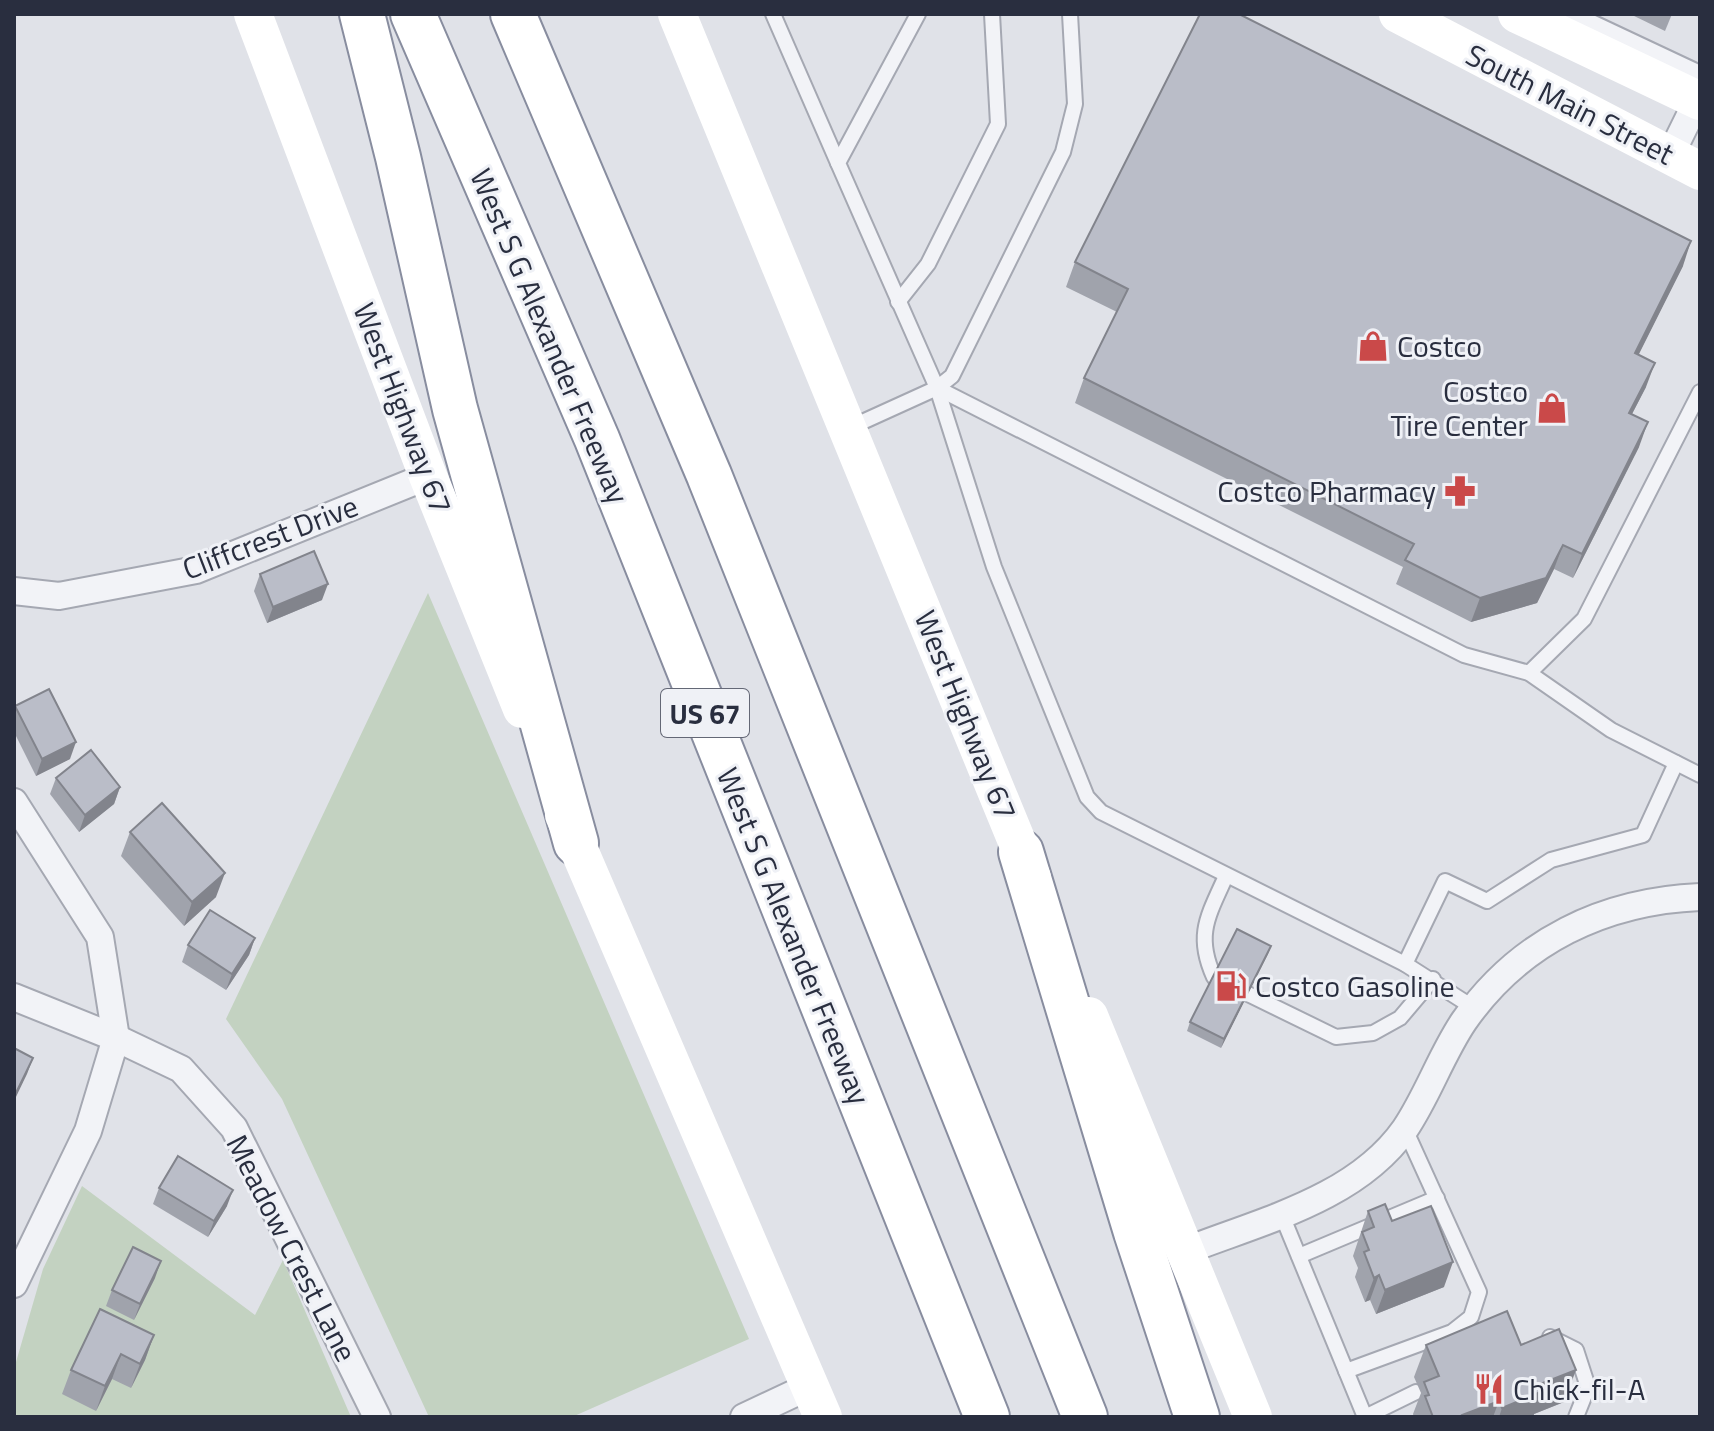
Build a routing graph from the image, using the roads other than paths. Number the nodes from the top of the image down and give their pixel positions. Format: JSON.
{"nodes":[{"id":1,"x":253,"y":14,"type":"edge"},
{"id":2,"x":362,"y":14,"type":"edge"},
{"id":3,"x":413,"y":14,"type":"edge"},
{"id":4,"x":513,"y":14,"type":"edge"},
{"id":5,"x":677,"y":14,"type":"edge"},
{"id":6,"x":773,"y":14,"type":"edge"},
{"id":7,"x":918,"y":14,"type":"edge"},
{"id":8,"x":992,"y":14,"type":"edge"},
{"id":9,"x":1070,"y":14,"type":"edge"},
{"id":10,"x":1398,"y":14,"type":"edge"},
{"id":11,"x":1517,"y":14,"type":"edge"},
{"id":12,"x":1699,"y":92,"type":"edge"},
{"id":13,"x":838,"y":163,"type":"junction"},
{"id":14,"x":1685,"y":163,"type":"edge"},
{"id":15,"x":898,"y":302,"type":"junction"},
{"id":16,"x":937,"y":388,"type":"junction"},
{"id":17,"x":1700,"y":392,"type":"edge"},
{"id":18,"x":848,"y":428,"type":"junction"},
{"id":19,"x":428,"y":476,"type":"junction"},
{"id":20,"x":14,"y":591,"type":"edge"},
{"id":21,"x":1529,"y":673,"type":"junction"},
{"id":22,"x":1676,"y":763,"type":"junction"},
{"id":23,"x":1700,"y":775,"type":"edge"},
{"id":24,"x":14,"y":802,"type":"edge"},
{"id":25,"x":576,"y":843,"type":"junction"},
{"id":26,"x":1021,"y":852,"type":"junction"},
{"id":27,"x":1226,"y":876,"type":"junction"},
{"id":28,"x":1700,"y":897,"type":"edge"},
{"id":29,"x":1405,"y":964,"type":"junction"},
{"id":30,"x":1214,"y":977,"type":"edge"},
{"id":31,"x":1433,"y":979,"type":"junction"},
{"id":32,"x":1248,"y":994,"type":"edge"},
{"id":33,"x":14,"y":997,"type":"edge"},
{"id":34,"x":1474,"y":1008,"type":"junction"},
{"id":35,"x":116,"y":1038,"type":"junction"},
{"id":36,"x":1405,"y":1129,"type":"junction"},
{"id":37,"x":1437,"y":1198,"type":"junction"},
{"id":38,"x":1281,"y":1213,"type":"junction"},
{"id":39,"x":1185,"y":1251,"type":"junction"},
{"id":40,"x":1299,"y":1256,"type":"junction"},
{"id":41,"x":14,"y":1284,"type":"edge"},
{"id":42,"x":1537,"y":1342,"type":"edge"},
{"id":43,"x":1346,"y":1371,"type":"junction"},
{"id":44,"x":1416,"y":1392,"type":"dead end"},
{"id":45,"x":816,"y":1402,"type":"edge"},
{"id":46,"x":377,"y":1417,"type":"edge"},
{"id":47,"x":744,"y":1417,"type":"edge"},
{"id":48,"x":987,"y":1417,"type":"edge"},
{"id":49,"x":1085,"y":1417,"type":"edge"},
{"id":50,"x":1197,"y":1417,"type":"edge"},
{"id":51,"x":1253,"y":1417,"type":"edge"},
{"id":52,"x":1365,"y":1417,"type":"edge"},
{"id":53,"x":1576,"y":1417,"type":"edge"}],
"edges":[{"from":1,"to":19,"type":"main road","name":"West Highway 67"},
{"from":2,"to":25,"type":"highway"},
{"from":3,"to":48,"type":"highway","name":"West S G Alexander Freeway","number":"US 67"},
{"from":4,"to":49,"type":"highway","number":"US 67"},
{"from":5,"to":18,"type":"main road","name":"West Highway 67"},
{"from":6,"to":13,"type":"lane"},
{"from":7,"to":13,"type":"lane"},
{"from":8,"to":15,"type":"lane"},
{"from":9,"to":16,"type":"lane"},
{"from":10,"to":14,"type":"main road","name":"South Main Street"},
{"from":11,"to":12,"type":"main road","name":"South Main Street"},
{"from":12,"to":14,"type":"street"},
{"from":13,"to":15,"type":"lane"},
{"from":15,"to":16,"type":"lane"},
{"from":16,"to":18,"type":"lane"},
{"from":16,"to":21,"type":"lane"},
{"from":16,"to":27,"type":"lane"},
{"from":17,"to":21,"type":"lane"},
{"from":18,"to":26,"type":"main road","name":"West Highway 67"},
{"from":19,"to":20,"type":"street","name":"Cliffcrest Drive"},
{"from":19,"to":25,"type":"main road","name":"West Highway 67"},
{"from":21,"to":22,"type":"lane"},
{"from":22,"to":23,"type":"lane"},
{"from":22,"to":29,"type":"lane"},
{"from":24,"to":35,"type":"street"},
{"from":25,"to":45,"type":"main road","name":"West Highway 67"},
{"from":26,"to":39,"type":"main road","name":"West Highway 67"},
{"from":26,"to":50,"type":"highway"},
{"from":27,"to":29,"type":"lane"},
{"from":27,"to":30,"type":"lane"},
{"from":28,"to":34,"type":"street"},
{"from":29,"to":31,"type":"lane"},
{"from":31,"to":32,"type":"lane"},
{"from":31,"to":34,"type":"lane"},
{"from":33,"to":35,"type":"street","name":"Meadow Crest Lane"},
{"from":34,"to":36,"type":"street"},
{"from":35,"to":41,"type":"street"},
{"from":35,"to":46,"type":"street","name":"Meadow Crest Lane"},
{"from":36,"to":37,"type":"lane"},
{"from":36,"to":38,"type":"street"},
{"from":37,"to":40,"type":"lane"},
{"from":37,"to":43,"type":"lane"},
{"from":38,"to":39,"type":"street"},
{"from":38,"to":40,"type":"lane"},
{"from":39,"to":51,"type":"main road","name":"West Highway 67"},
{"from":40,"to":43,"type":"lane"},
{"from":42,"to":53,"type":"lane"},
{"from":43,"to":52,"type":"lane"},
{"from":44,"to":52,"type":"lane"},
{"from":45,"to":47,"type":"street"}]}
